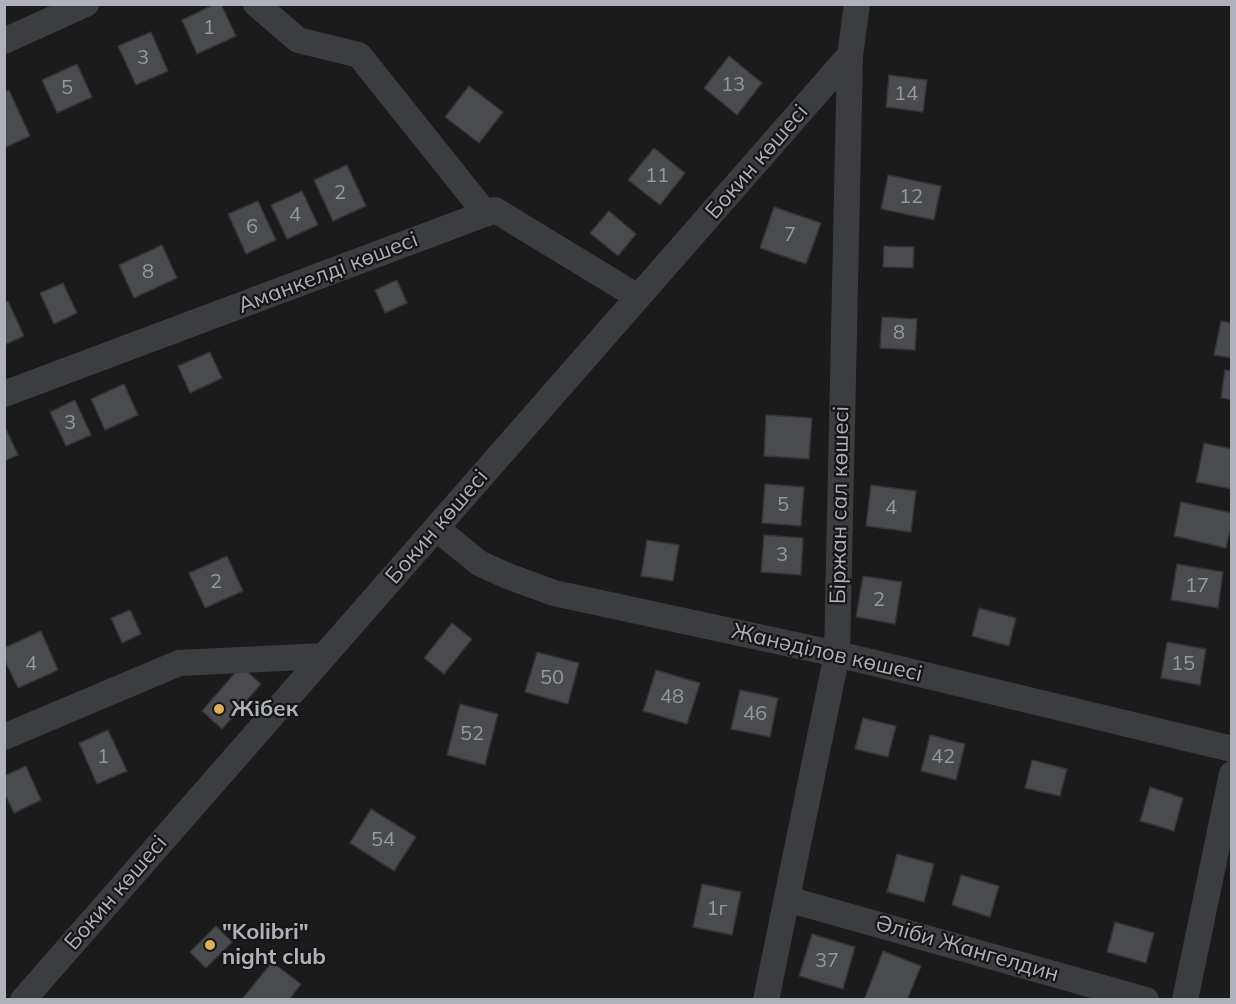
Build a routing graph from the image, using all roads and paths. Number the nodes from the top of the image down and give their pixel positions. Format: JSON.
{"nodes":[{"id":1,"x":86,"y":4,"type":"edge"},
{"id":2,"x":256,"y":4,"type":"edge"},
{"id":3,"x":857,"y":4,"type":"edge"},
{"id":4,"x":4,"y":41,"type":"edge"},
{"id":5,"x":850,"y":55,"type":"junction"},
{"id":6,"x":486,"y":214,"type":"junction"},
{"id":7,"x":638,"y":297,"type":"junction"},
{"id":8,"x":4,"y":394,"type":"edge"},
{"id":9,"x":436,"y":528,"type":"junction"},
{"id":10,"x":837,"y":654,"type":"junction"},
{"id":11,"x":324,"y":656,"type":"junction"},
{"id":12,"x":4,"y":737,"type":"edge"},
{"id":13,"x":1232,"y":749,"type":"edge"},
{"id":14,"x":1232,"y":774,"type":"edge"},
{"id":15,"x":787,"y":899,"type":"junction"},
{"id":16,"x":23,"y":999,"type":"edge"},
{"id":17,"x":766,"y":999,"type":"edge"},
{"id":18,"x":1146,"y":999,"type":"edge"},
{"id":19,"x":1185,"y":999,"type":"edge"}],
"edges":[{"from":1,"to":4,"type":"street"},
{"from":2,"to":6,"type":"street"},
{"from":3,"to":5,"type":"street","name":"Біржан сал көшесі"},
{"from":5,"to":7,"type":"street","name":"Бокин көшесі"},
{"from":5,"to":10,"type":"street","name":"Біржан сал көшесі"},
{"from":6,"to":7,"type":"street"},
{"from":6,"to":8,"type":"street","name":"Аманкелді көшесі"},
{"from":7,"to":9,"type":"street","name":"Бокин көшесі"},
{"from":9,"to":10,"type":"street","name":"Жанәділов көшесі"},
{"from":9,"to":11,"type":"street","name":"Бокин көшесі"},
{"from":10,"to":13,"type":"street","name":"Жанәділов көшесі"},
{"from":10,"to":15,"type":"street","name":"Біржан сал көшесі"},
{"from":11,"to":12,"type":"street"},
{"from":11,"to":16,"type":"street","name":"Бокин көшесі"},
{"from":14,"to":19,"type":"street"},
{"from":15,"to":17,"type":"street","name":"Біржан сал көшесі"},
{"from":15,"to":18,"type":"street","name":"Әліби Жангелдин"}]}
